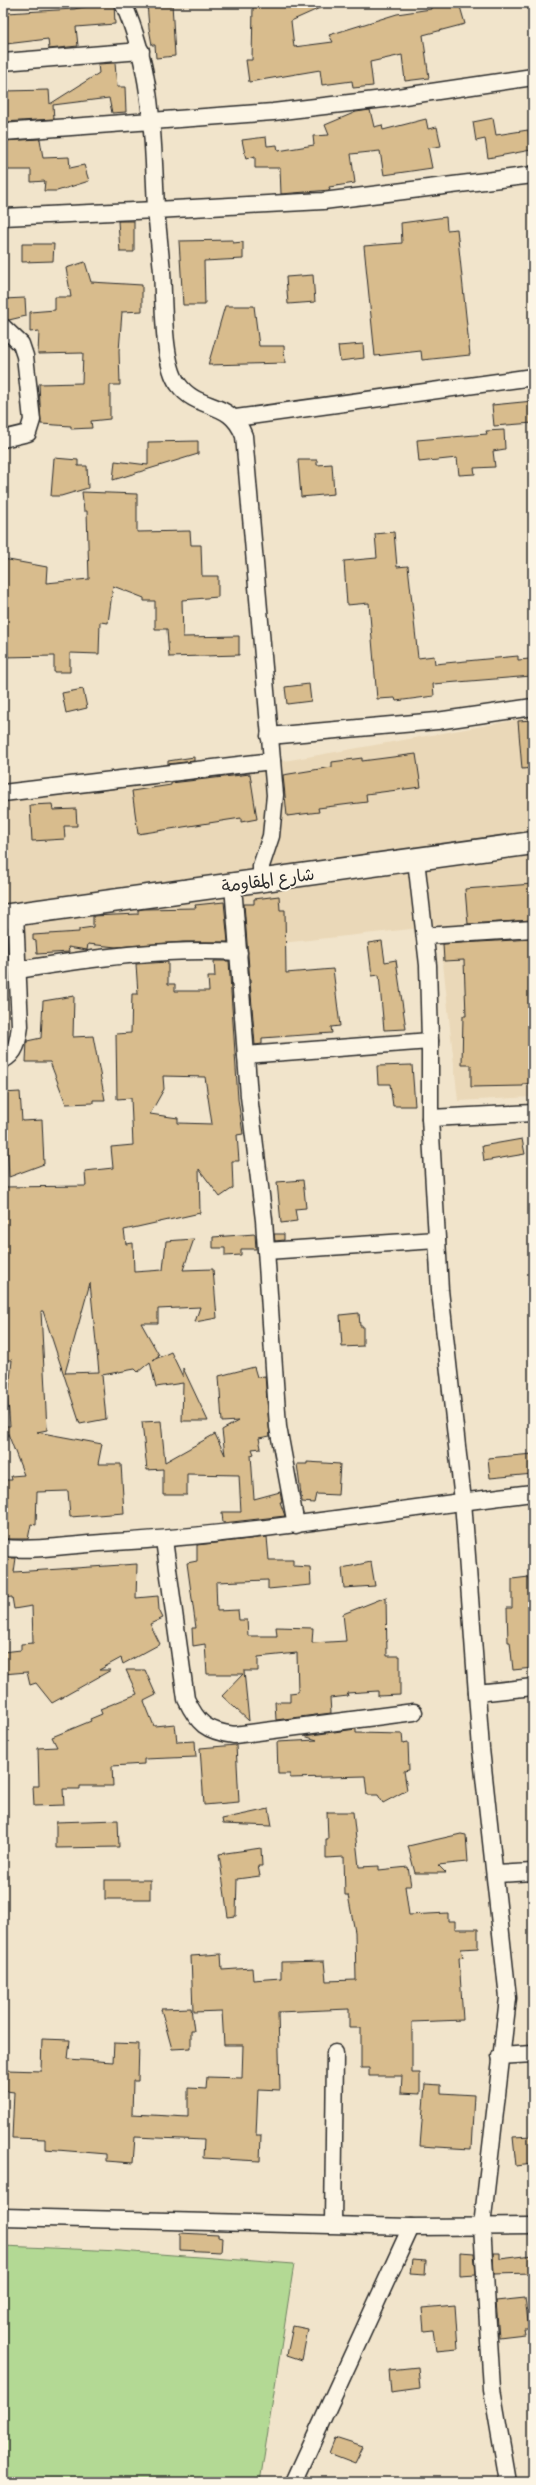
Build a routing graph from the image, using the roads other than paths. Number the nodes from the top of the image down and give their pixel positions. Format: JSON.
{"nodes":[{"id":1,"x":123,"y":3,"type":"edge"},
{"id":2,"x":140,"y":51,"type":"junction"},
{"id":3,"x":3,"y":62,"type":"edge"},
{"id":4,"x":533,"y":77,"type":"edge"},
{"id":5,"x":153,"y":122,"type":"junction"},
{"id":6,"x":3,"y":132,"type":"edge"},
{"id":7,"x":533,"y":175,"type":"edge"},
{"id":8,"x":156,"y":210,"type":"junction"},
{"id":9,"x":3,"y":217,"type":"edge"},
{"id":10,"x":3,"y":327,"type":"edge"},
{"id":11,"x":533,"y":377,"type":"edge"},
{"id":12,"x":236,"y":418,"type":"junction"},
{"id":13,"x":3,"y":439,"type":"edge"},
{"id":14,"x":533,"y":707,"type":"edge"},
{"id":15,"x":269,"y":736,"type":"junction"},
{"id":16,"x":272,"y":761,"type":"junction"},
{"id":17,"x":3,"y":793,"type":"edge"},
{"id":18,"x":533,"y":843,"type":"edge"},
{"id":19,"x":416,"y":860,"type":"junction"},
{"id":20,"x":261,"y":881,"type":"junction"},
{"id":21,"x":233,"y":885,"type":"junction"},
{"id":22,"x":9,"y":915,"type":"edge"},
{"id":23,"x":533,"y":929,"type":"edge"},
{"id":24,"x":425,"y":936,"type":"junction"},
{"id":25,"x":239,"y":952,"type":"junction"},
{"id":26,"x":18,"y":970,"type":"junction"},
{"id":27,"x":430,"y":1041,"type":"junction"},
{"id":28,"x":246,"y":1055,"type":"junction"},
{"id":29,"x":3,"y":1060,"type":"edge"},
{"id":30,"x":533,"y":1113,"type":"edge"},
{"id":31,"x":430,"y":1118,"type":"junction"},
{"id":32,"x":437,"y":1240,"type":"junction"},
{"id":33,"x":266,"y":1251,"type":"junction"},
{"id":34,"x":533,"y":1493,"type":"edge"},
{"id":35,"x":463,"y":1501,"type":"junction"},
{"id":36,"x":296,"y":1525,"type":"junction"},
{"id":37,"x":164,"y":1540,"type":"junction"},
{"id":38,"x":3,"y":1548,"type":"edge"},
{"id":39,"x":533,"y":1687,"type":"edge"},
{"id":40,"x":477,"y":1693,"type":"junction"},
{"id":41,"x":414,"y":1712,"type":"dead end"},
{"id":42,"x":533,"y":1872,"type":"edge"},
{"id":43,"x":496,"y":1874,"type":"junction"},
{"id":44,"x":335,"y":2053,"type":"dead end"},
{"id":45,"x":533,"y":2054,"type":"edge"},
{"id":46,"x":500,"y":2056,"type":"junction"},
{"id":47,"x":3,"y":2217,"type":"edge"},
{"id":48,"x":333,"y":2224,"type":"junction"},
{"id":49,"x":482,"y":2226,"type":"junction"},
{"id":50,"x":533,"y":2226,"type":"edge"},
{"id":51,"x":411,"y":2227,"type":"junction"},
{"id":52,"x":294,"y":2482,"type":"edge"},
{"id":53,"x":508,"y":2482,"type":"edge"}],
"edges":[{"from":1,"to":2,"type":"street"},
{"from":2,"to":3,"type":"street"},
{"from":2,"to":5,"type":"street"},
{"from":4,"to":5,"type":"street"},
{"from":5,"to":6,"type":"street"},
{"from":5,"to":8,"type":"street"},
{"from":7,"to":8,"type":"street"},
{"from":8,"to":9,"type":"street"},
{"from":8,"to":12,"type":"street"},
{"from":10,"to":13,"type":"street"},
{"from":11,"to":12,"type":"street"},
{"from":12,"to":15,"type":"street"},
{"from":14,"to":15,"type":"street"},
{"from":15,"to":16,"type":"street"},
{"from":16,"to":17,"type":"street"},
{"from":16,"to":20,"type":"street"},
{"from":18,"to":19,"type":"highway","name":"شارع المقاومة"},
{"from":19,"to":20,"type":"highway","name":"شارع المقاومة"},
{"from":19,"to":24,"type":"street"},
{"from":20,"to":21,"type":"highway","name":"شارع المقاومة"},
{"from":21,"to":22,"type":"highway","name":"شارع المقاومة"},
{"from":21,"to":25,"type":"street"},
{"from":22,"to":26,"type":"street"},
{"from":23,"to":24,"type":"street"},
{"from":24,"to":27,"type":"street"},
{"from":25,"to":26,"type":"street"},
{"from":25,"to":28,"type":"street"},
{"from":26,"to":29,"type":"street"},
{"from":27,"to":28,"type":"street"},
{"from":27,"to":31,"type":"street"},
{"from":28,"to":33,"type":"street"},
{"from":30,"to":31,"type":"street"},
{"from":31,"to":32,"type":"street"},
{"from":32,"to":33,"type":"street"},
{"from":32,"to":35,"type":"street"},
{"from":33,"to":36,"type":"street"},
{"from":34,"to":35,"type":"street"},
{"from":35,"to":36,"type":"street"},
{"from":35,"to":40,"type":"street"},
{"from":36,"to":37,"type":"street"},
{"from":37,"to":38,"type":"street"},
{"from":37,"to":41,"type":"street"},
{"from":39,"to":40,"type":"street"},
{"from":40,"to":43,"type":"street"},
{"from":42,"to":43,"type":"street"},
{"from":43,"to":46,"type":"street"},
{"from":44,"to":48,"type":"street"},
{"from":45,"to":46,"type":"street"},
{"from":46,"to":49,"type":"street"},
{"from":47,"to":48,"type":"street"},
{"from":48,"to":51,"type":"street"},
{"from":49,"to":50,"type":"street"},
{"from":49,"to":51,"type":"street"},
{"from":49,"to":53,"type":"street"},
{"from":51,"to":52,"type":"street"}]}
